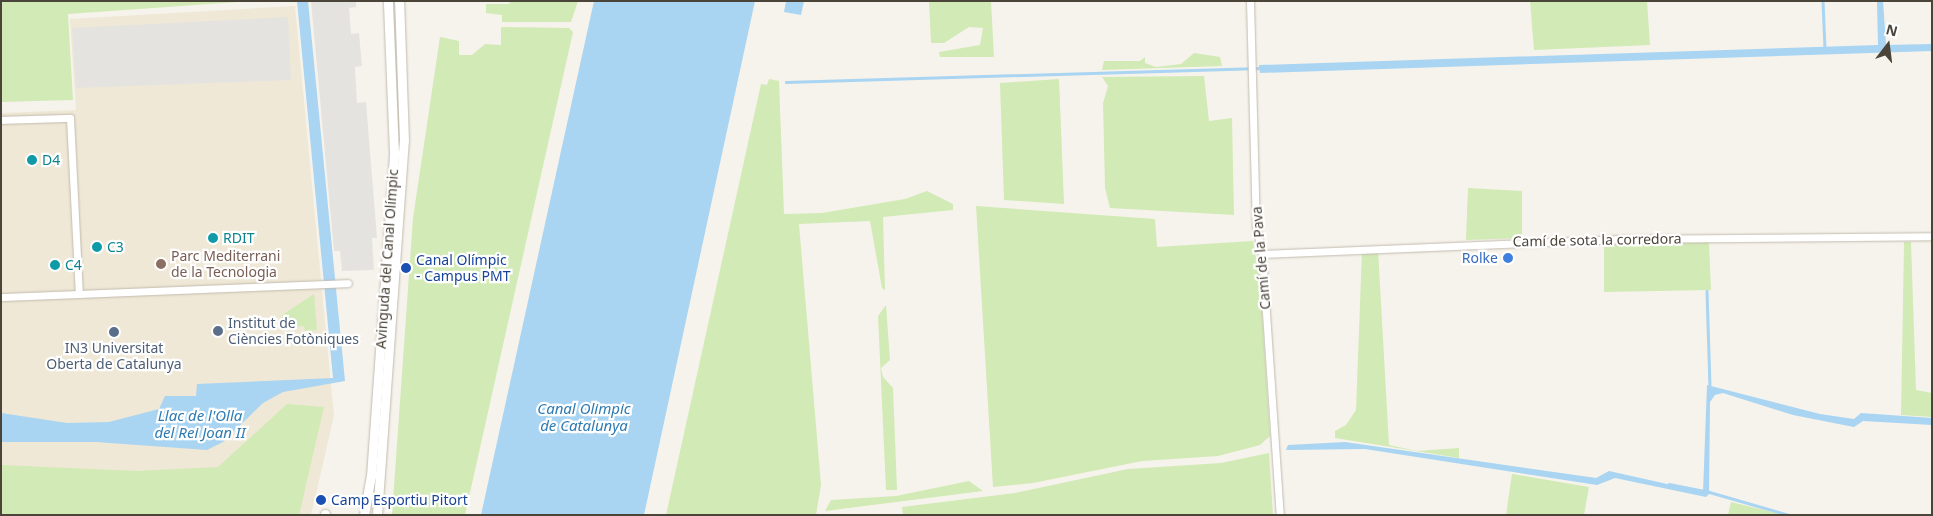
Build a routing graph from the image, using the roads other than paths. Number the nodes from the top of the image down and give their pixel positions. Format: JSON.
{"nodes":[{"id":1,"x":388,"y":1,"type":"edge"},
{"id":2,"x":398,"y":1,"type":"edge"},
{"id":3,"x":1250,"y":1,"type":"edge"},
{"id":4,"x":1,"y":120,"type":"edge"},
{"id":5,"x":1932,"y":236,"type":"edge"},
{"id":6,"x":1262,"y":254,"type":"junction"},
{"id":7,"x":345,"y":283,"type":"dead end"},
{"id":8,"x":79,"y":294,"type":"junction"},
{"id":9,"x":1,"y":297,"type":"edge"},
{"id":10,"x":364,"y":515,"type":"edge"},
{"id":11,"x":377,"y":515,"type":"edge"},
{"id":12,"x":1280,"y":515,"type":"edge"}],
"edges":[{"from":1,"to":10,"type":"street","name":"Avinguda del Canal Olímpic"},
{"from":2,"to":11,"type":"street","name":"Avinguda del Canal Olímpic"},
{"from":3,"to":6,"type":"street","name":"Camí de la Pava"},
{"from":4,"to":8,"type":"street"},
{"from":5,"to":6,"type":"street","name":"Camí de sota la corredora"},
{"from":6,"to":12,"type":"street","name":"Camí de la Pava"},
{"from":7,"to":8,"type":"street"},
{"from":8,"to":9,"type":"street"}]}
